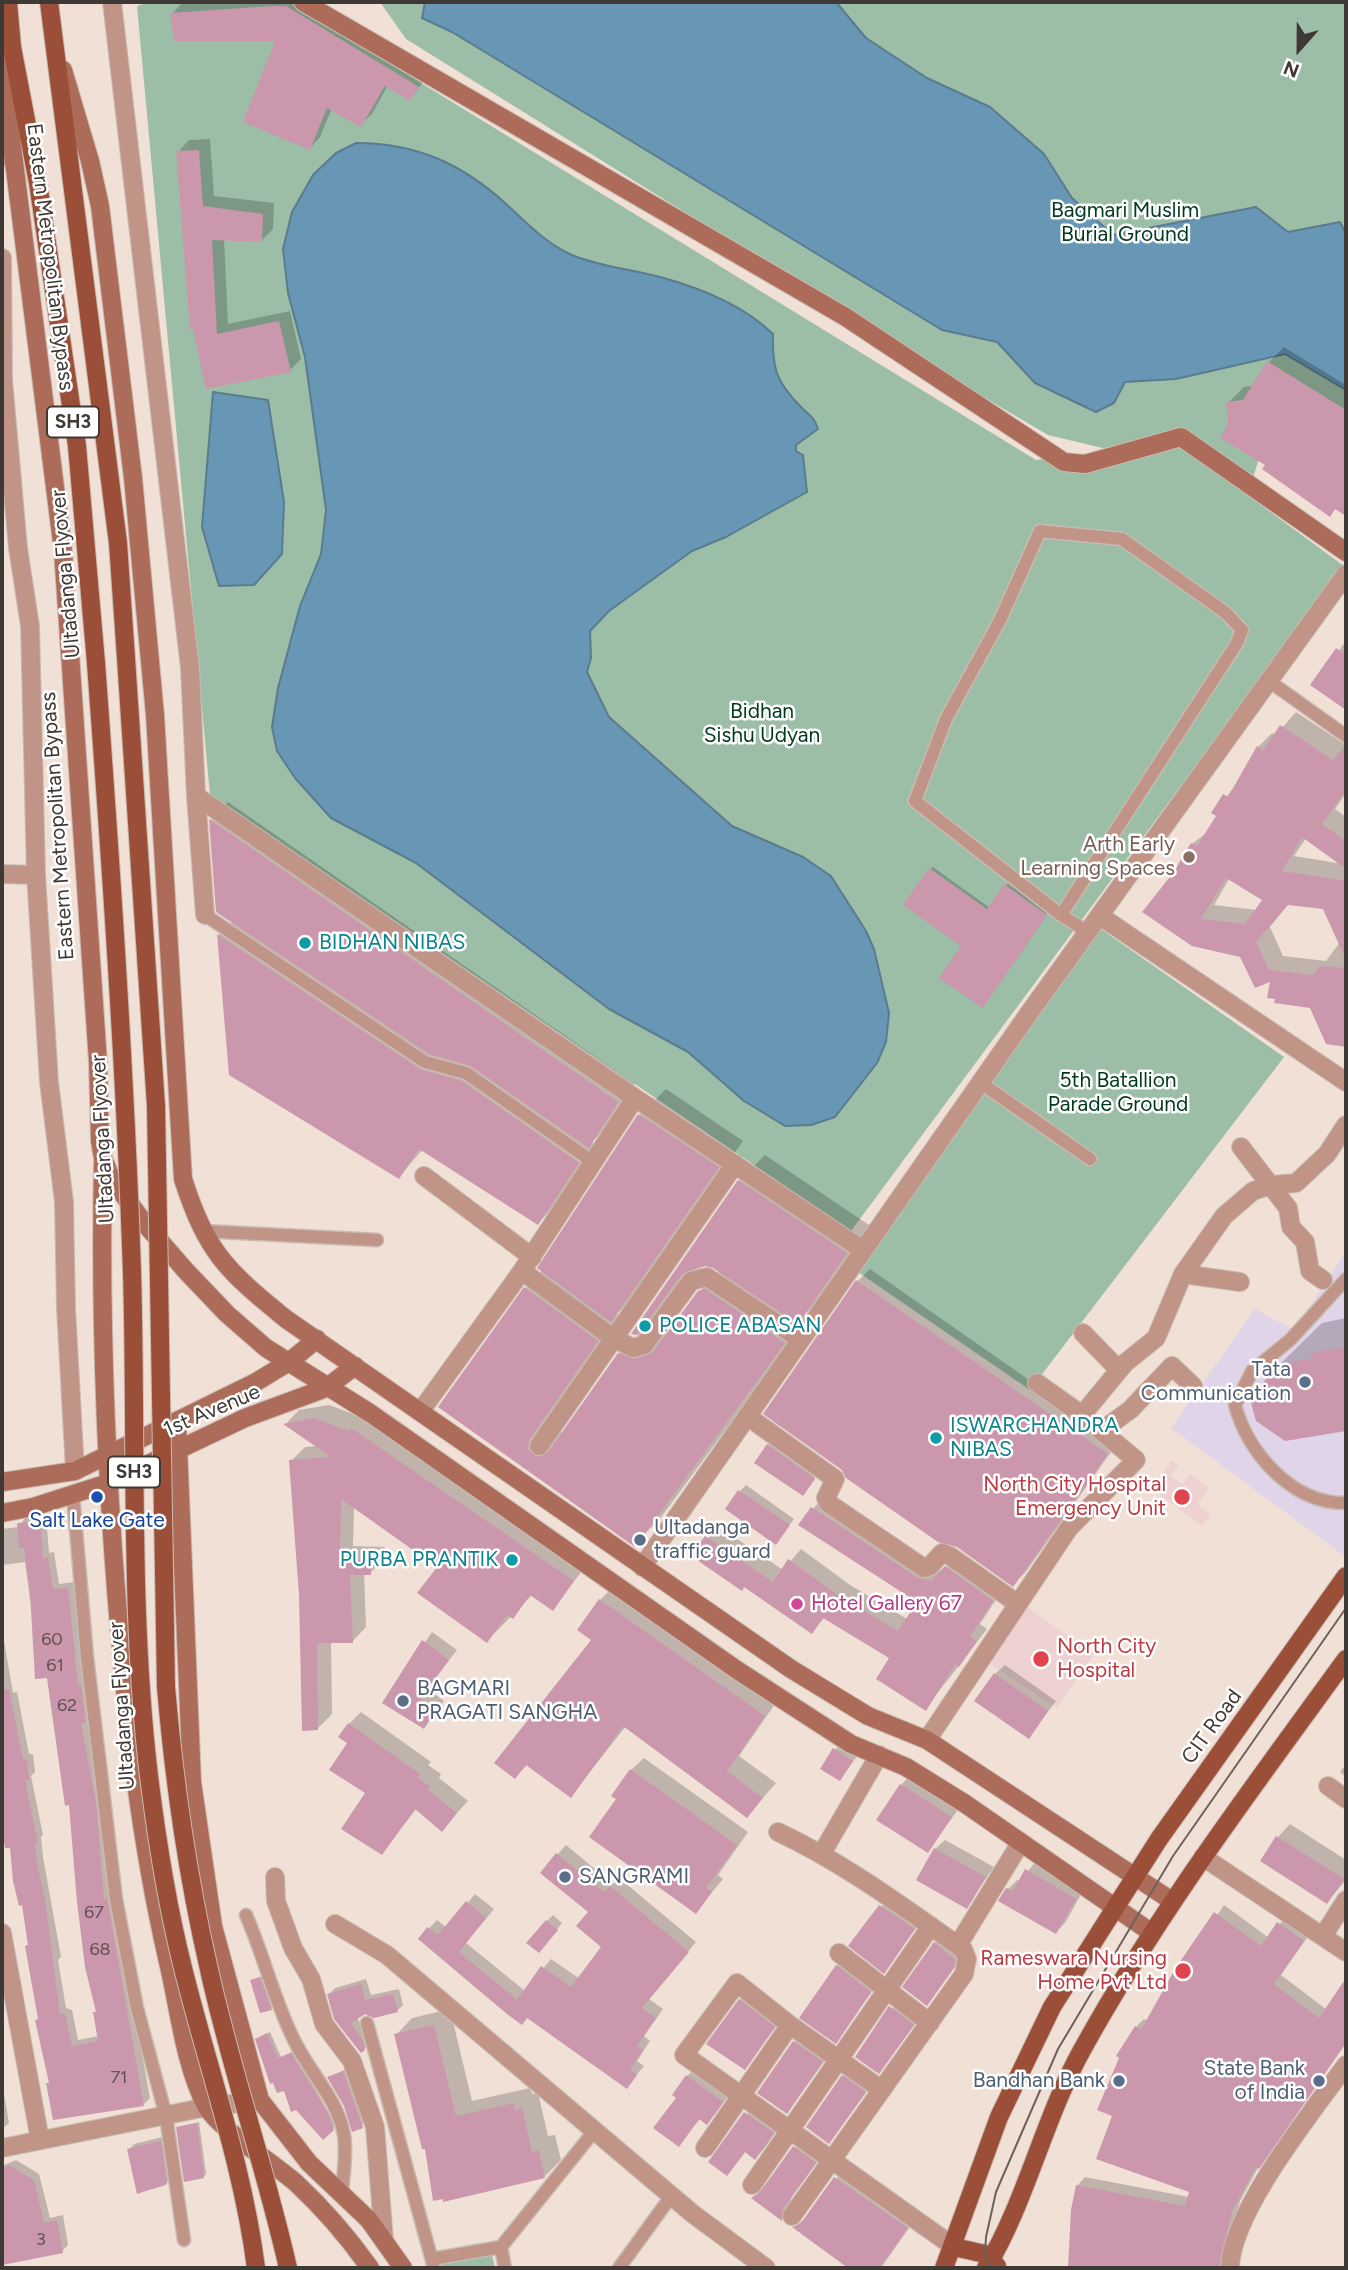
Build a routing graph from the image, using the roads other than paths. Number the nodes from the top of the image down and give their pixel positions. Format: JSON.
{"nodes":[{"id":1,"x":7,"y":2,"type":"edge"},
{"id":2,"x":49,"y":2,"type":"edge"},
{"id":3,"x":113,"y":2,"type":"edge"},
{"id":4,"x":303,"y":2,"type":"edge"},
{"id":5,"x":50,"y":23,"type":"junction"},
{"id":6,"x":11,"y":130,"type":"junction"},
{"id":7,"x":2,"y":157,"type":"edge"},
{"id":8,"x":2,"y":258,"type":"edge"},
{"id":9,"x":1344,"y":547,"type":"edge"},
{"id":10,"x":1346,"y":574,"type":"edge"},
{"id":11,"x":1269,"y":681,"type":"junction"},
{"id":12,"x":1346,"y":736,"type":"edge"},
{"id":13,"x":196,"y":796,"type":"junction"},
{"id":14,"x":2,"y":874,"type":"edge"},
{"id":15,"x":36,"y":874,"type":"junction"},
{"id":16,"x":205,"y":915,"type":"joint"},
{"id":17,"x":1061,"y":915,"type":"junction"},
{"id":18,"x":1100,"y":916,"type":"junction"},
{"id":19,"x":1088,"y":932,"type":"junction"},
{"id":20,"x":1346,"y":1082,"type":"edge"},
{"id":21,"x":981,"y":1083,"type":"junction"},
{"id":22,"x":635,"y":1098,"type":"junction"},
{"id":23,"x":1346,"y":1125,"type":"edge"},
{"id":24,"x":1241,"y":1147,"type":"dead end"},
{"id":25,"x":103,"y":1158,"type":"junction"},
{"id":26,"x":1090,"y":1159,"type":"dead end"},
{"id":27,"x":593,"y":1162,"type":"junction"},
{"id":28,"x":735,"y":1164,"type":"junction"},
{"id":29,"x":424,"y":1176,"type":"dead end"},
{"id":30,"x":1272,"y":1185,"type":"junction"},
{"id":31,"x":202,"y":1231,"type":"junction"},
{"id":32,"x":377,"y":1240,"type":"dead end"},
{"id":33,"x":863,"y":1250,"type":"junction"},
{"id":34,"x":527,"y":1264,"type":"junction"},
{"id":35,"x":1183,"y":1274,"type":"junction"},
{"id":36,"x":1346,"y":1279,"type":"edge"},
{"id":37,"x":1323,"y":1280,"type":"dead end"},
{"id":38,"x":1240,"y":1282,"type":"dead end"},
{"id":39,"x":1083,"y":1333,"type":"dead end"},
{"id":40,"x":613,"y":1338,"type":"junction"},
{"id":41,"x":317,"y":1339,"type":"junction"},
{"id":42,"x":800,"y":1339,"type":"junction"},
{"id":43,"x":289,"y":1362,"type":"junction"},
{"id":44,"x":355,"y":1366,"type":"junction"},
{"id":45,"x":1119,"y":1370,"type":"junction"},
{"id":46,"x":1037,"y":1383,"type":"dead end"},
{"id":47,"x":1194,"y":1386,"type":"dead end"},
{"id":48,"x":326,"y":1388,"type":"junction"},
{"id":49,"x":421,"y":1412,"type":"junction"},
{"id":50,"x":1082,"y":1415,"type":"junction"},
{"id":51,"x":747,"y":1416,"type":"junction"},
{"id":52,"x":177,"y":1422,"type":"junction"},
{"id":53,"x":1101,"y":1431,"type":"junction"},
{"id":54,"x":539,"y":1446,"type":"dead end"},
{"id":55,"x":179,"y":1449,"type":"junction"},
{"id":56,"x":106,"y":1455,"type":"junction"},
{"id":57,"x":75,"y":1471,"type":"junction"},
{"id":58,"x":2,"y":1482,"type":"edge"},
{"id":59,"x":108,"y":1483,"type":"junction"},
{"id":60,"x":73,"y":1495,"type":"junction"},
{"id":61,"x":1346,"y":1504,"type":"edge"},
{"id":62,"x":2,"y":1513,"type":"edge"},
{"id":63,"x":642,"y":1567,"type":"junction"},
{"id":64,"x":1346,"y":1576,"type":"edge"},
{"id":65,"x":1018,"y":1604,"type":"junction"},
{"id":66,"x":1346,"y":1659,"type":"edge"},
{"id":67,"x":926,"y":1740,"type":"junction"},
{"id":68,"x":879,"y":1755,"type":"junction"},
{"id":69,"x":1328,"y":1786,"type":"dead end"},
{"id":70,"x":1346,"y":1799,"type":"edge"},
{"id":71,"x":778,"y":1832,"type":"dead end"},
{"id":72,"x":1021,"y":1842,"type":"junction"},
{"id":73,"x":822,"y":1853,"type":"junction"},
{"id":74,"x":1203,"y":1857,"type":"junction"},
{"id":75,"x":275,"y":1877,"type":"dead end"},
{"id":76,"x":1134,"y":1878,"type":"junction"},
{"id":77,"x":1346,"y":1900,"type":"edge"},
{"id":78,"x":1172,"y":1901,"type":"junction"},
{"id":79,"x":1115,"y":1907,"type":"junction"},
{"id":80,"x":246,"y":1915,"type":"dead end"},
{"id":81,"x":335,"y":1924,"type":"dead end"},
{"id":82,"x":931,"y":1926,"type":"junction"},
{"id":83,"x":2,"y":1933,"type":"edge"},
{"id":84,"x":1152,"y":1933,"type":"junction"},
{"id":85,"x":1323,"y":1936,"type":"junction"},
{"id":86,"x":958,"y":1945,"type":"junction"},
{"id":87,"x":1346,"y":1952,"type":"edge"},
{"id":88,"x":839,"y":1953,"type":"dead end"},
{"id":89,"x":887,"y":1990,"type":"junction"},
{"id":90,"x":9,"y":2011,"type":"edge"},
{"id":91,"x":367,"y":2023,"type":"dead end"},
{"id":92,"x":930,"y":2023,"type":"junction"},
{"id":93,"x":790,"y":2025,"type":"junction"},
{"id":94,"x":839,"y":2060,"type":"junction"},
{"id":95,"x":1346,"y":2065,"type":"edge"},
{"id":96,"x":882,"y":2090,"type":"junction"},
{"id":97,"x":741,"y":2097,"type":"junction"},
{"id":98,"x":260,"y":2100,"type":"junction"},
{"id":99,"x":206,"y":2107,"type":"junction"},
{"id":100,"x":166,"y":2116,"type":"junction"},
{"id":101,"x":594,"y":2130,"type":"junction"},
{"id":102,"x":789,"y":2132,"type":"junction"},
{"id":103,"x":40,"y":2140,"type":"junction"},
{"id":104,"x":2,"y":2148,"type":"edge"},
{"id":105,"x":705,"y":2148,"type":"dead end"},
{"id":106,"x":831,"y":2162,"type":"junction"},
{"id":107,"x":752,"y":2185,"type":"dead end"},
{"id":108,"x":342,"y":2194,"type":"junction"},
{"id":109,"x":672,"y":2195,"type":"junction"},
{"id":110,"x":792,"y":2216,"type":"dead end"},
{"id":111,"x":184,"y":2240,"type":"dead end"},
{"id":112,"x":384,"y":2241,"type":"junction"},
{"id":113,"x":501,"y":2247,"type":"junction"},
{"id":114,"x":954,"y":2247,"type":"junction"},
{"id":115,"x":433,"y":2264,"type":"edge"},
{"id":116,"x":992,"y":2265,"type":"edge"},
{"id":117,"x":256,"y":2268,"type":"edge"},
{"id":118,"x":288,"y":2268,"type":"edge"},
{"id":119,"x":370,"y":2268,"type":"edge"},
{"id":120,"x":403,"y":2268,"type":"edge"},
{"id":121,"x":505,"y":2268,"type":"edge"},
{"id":122,"x":619,"y":2268,"type":"edge"},
{"id":123,"x":766,"y":2268,"type":"edge"},
{"id":124,"x":944,"y":2268,"type":"edge"},
{"id":125,"x":1230,"y":2268,"type":"edge"}],
"edges":[{"from":1,"to":6,"type":"main road","name":"Eastern Metropolitan Bypass"},
{"from":1,"to":117,"type":"main road","name":"Ultadanga Flyover","number":"SH3","bridge":true},
{"from":2,"to":5,"type":"main road","name":"Eastern Metropolitan Bypass","number":"SH3"},
{"from":3,"to":13,"type":"street"},
{"from":4,"to":9,"type":"main road"},
{"from":5,"to":31,"type":"main road","name":"Eastern Metropolitan Bypass"},
{"from":5,"to":118,"type":"main road","number":"SH3","bridge":true},
{"from":6,"to":7,"type":"street"},
{"from":6,"to":25,"type":"main road","name":"Eastern Metropolitan Bypass"},
{"from":8,"to":15,"type":"street"},
{"from":10,"to":11,"type":"street"},
{"from":11,"to":12,"type":"lane"},
{"from":11,"to":18,"type":"street"},
{"from":13,"to":16,"type":"street"},
{"from":13,"to":22,"type":"street"},
{"from":14,"to":15,"type":"street"},
{"from":15,"to":57,"type":"street"},
{"from":16,"to":27,"type":"lane"},
{"from":17,"to":17,"type":"lane"},
{"from":17,"to":19,"type":"lane"},
{"from":18,"to":19,"type":"street"},
{"from":18,"to":20,"type":"street"},
{"from":19,"to":21,"type":"street"},
{"from":21,"to":26,"type":"lane"},
{"from":21,"to":33,"type":"street"},
{"from":22,"to":27,"type":"street"},
{"from":22,"to":28,"type":"street"},
{"from":23,"to":30,"type":"street"},
{"from":24,"to":30,"type":"street"},
{"from":25,"to":43,"type":"main road","name":"Eastern Metropolitan Bypass"},
{"from":25,"to":56,"type":"main road"},
{"from":27,"to":34,"type":"street"},
{"from":28,"to":33,"type":"street"},
{"from":28,"to":40,"type":"street"},
{"from":29,"to":34,"type":"street"},
{"from":30,"to":35,"type":"street"},
{"from":30,"to":37,"type":"street"},
{"from":31,"to":32,"type":"lane"},
{"from":31,"to":41,"type":"main road","name":"Eastern Metropolitan Bypass"},
{"from":33,"to":42,"type":"street"},
{"from":34,"to":40,"type":"street"},
{"from":34,"to":49,"type":"street"},
{"from":35,"to":38,"type":"street"},
{"from":35,"to":45,"type":"street"},
{"from":36,"to":61,"type":"lane"},
{"from":39,"to":45,"type":"street"},
{"from":40,"to":42,"type":"street"},
{"from":40,"to":54,"type":"street"},
{"from":41,"to":43,"type":"main road"},
{"from":41,"to":44,"type":"main road","name":"Eastern Metropolitan Bypass"},
{"from":42,"to":51,"type":"street"},
{"from":43,"to":48,"type":"main road","name":"Eastern Metropolitan Bypass"},
{"from":43,"to":52,"type":"main road"},
{"from":44,"to":48,"type":"main road","name":"1st Avenue"},
{"from":44,"to":49,"type":"main road","name":"Eastern Metropolitan Bypass"},
{"from":45,"to":50,"type":"street"},
{"from":46,"to":50,"type":"street"},
{"from":47,"to":53,"type":"street"},
{"from":48,"to":55,"type":"main road","name":"1st Avenue"},
{"from":48,"to":68,"type":"main road","name":"Eastern Metropolitan Bypass"},
{"from":49,"to":63,"type":"main road","name":"Eastern Metropolitan Bypass"},
{"from":50,"to":53,"type":"street"},
{"from":51,"to":63,"type":"street"},
{"from":51,"to":65,"type":"street"},
{"from":52,"to":55,"type":"main road"},
{"from":52,"to":56,"type":"main road"},
{"from":53,"to":65,"type":"street"},
{"from":55,"to":59,"type":"main road","name":"1st Avenue"},
{"from":55,"to":98,"type":"main road"},
{"from":56,"to":57,"type":"main road"},
{"from":56,"to":59,"type":"main road"},
{"from":57,"to":58,"type":"main road"},
{"from":59,"to":60,"type":"main road","name":"1st Avenue"},
{"from":59,"to":99,"type":"main road"},
{"from":60,"to":62,"type":"main road","name":"1st Avenue"},
{"from":60,"to":100,"type":"lane"},
{"from":63,"to":67,"type":"main road","name":"Eastern Metropolitan Bypass"},
{"from":64,"to":76,"type":"main road","name":"CIT Road"},
{"from":65,"to":67,"type":"street"},
{"from":66,"to":74,"type":"main road"},
{"from":67,"to":76,"type":"main road","name":"Eastern Metropolitan Bypass"},
{"from":68,"to":72,"type":"main road","name":"Eastern Metropolitan Bypass"},
{"from":68,"to":73,"type":"street"},
{"from":69,"to":70,"type":"street"},
{"from":71,"to":73,"type":"street"},
{"from":72,"to":79,"type":"main road","name":"Eastern Metropolitan Bypass"},
{"from":72,"to":86,"type":"street"},
{"from":73,"to":82,"type":"street"},
{"from":74,"to":78,"type":"main road"},
{"from":74,"to":85,"type":"street"},
{"from":75,"to":112,"type":"street"},
{"from":76,"to":78,"type":"main road","name":"Eastern Metropolitan Bypass"},
{"from":76,"to":79,"type":"main road","name":"CIT Road"},
{"from":77,"to":85,"type":"street"},
{"from":78,"to":84,"type":"main road"},
{"from":79,"to":84,"type":"main road","name":"Eastern Metropolitan Bypass"},
{"from":79,"to":114,"type":"main road","name":"CIT Road"},
{"from":80,"to":108,"type":"lane"},
{"from":81,"to":101,"type":"street"},
{"from":82,"to":86,"type":"street"},
{"from":82,"to":89,"type":"street"},
{"from":83,"to":90,"type":"street"},
{"from":84,"to":116,"type":"main road"},
{"from":85,"to":87,"type":"street"},
{"from":86,"to":92,"type":"street"},
{"from":88,"to":89,"type":"street"},
{"from":89,"to":92,"type":"street"},
{"from":89,"to":94,"type":"street"},
{"from":90,"to":103,"type":"street"},
{"from":91,"to":115,"type":"lane"},
{"from":92,"to":96,"type":"street"},
{"from":93,"to":94,"type":"street"},
{"from":93,"to":97,"type":"street"},
{"from":93,"to":97,"type":"street"},
{"from":94,"to":96,"type":"street"},
{"from":94,"to":102,"type":"street"},
{"from":95,"to":125,"type":"street"},
{"from":96,"to":106,"type":"street"},
{"from":97,"to":102,"type":"street"},
{"from":97,"to":105,"type":"street"},
{"from":98,"to":99,"type":"street"},
{"from":98,"to":108,"type":"main road"},
{"from":99,"to":100,"type":"street"},
{"from":99,"to":119,"type":"main road"},
{"from":100,"to":103,"type":"street"},
{"from":100,"to":111,"type":"lane"},
{"from":101,"to":109,"type":"street"},
{"from":101,"to":113,"type":"lane"},
{"from":102,"to":106,"type":"street"},
{"from":102,"to":107,"type":"street"},
{"from":103,"to":104,"type":"street"},
{"from":106,"to":110,"type":"street"},
{"from":106,"to":114,"type":"street"},
{"from":108,"to":112,"type":"main road"},
{"from":109,"to":122,"type":"lane"},
{"from":109,"to":123,"type":"street"},
{"from":112,"to":120,"type":"main road"},
{"from":113,"to":115,"type":"lane"},
{"from":113,"to":121,"type":"lane"},
{"from":114,"to":116,"type":"main road"},
{"from":114,"to":124,"type":"main road","name":"CIT Road"}]}
